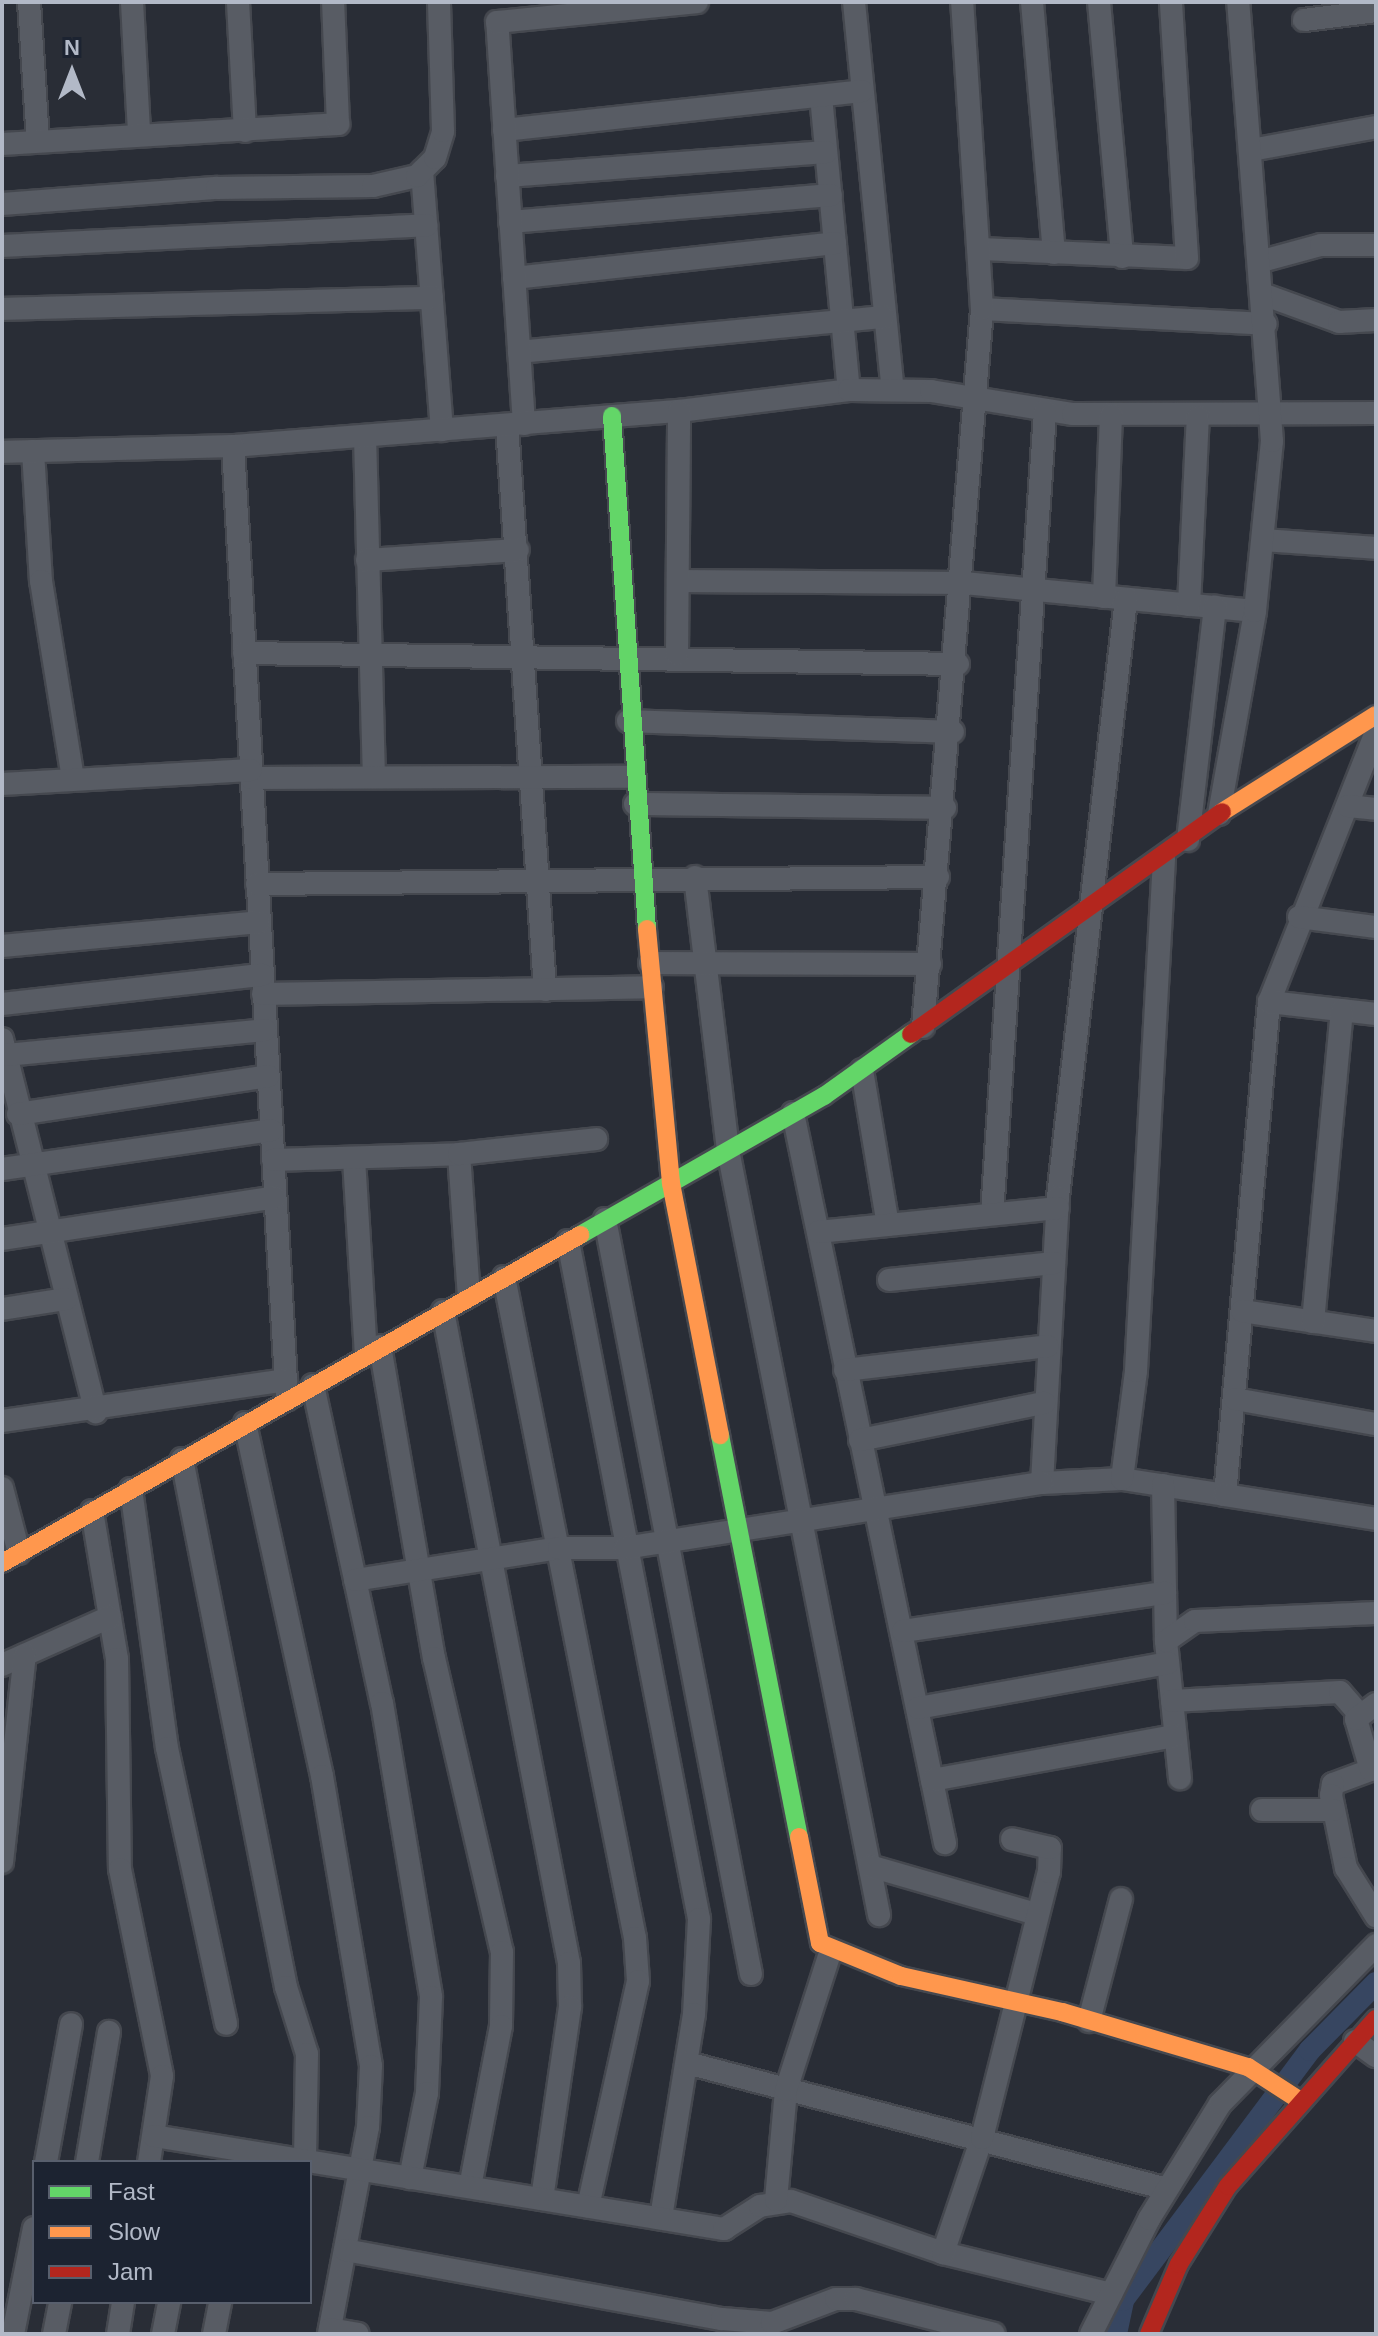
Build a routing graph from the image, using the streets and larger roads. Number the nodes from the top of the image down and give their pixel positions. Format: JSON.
{"nodes":[{"id":1,"x":29,"y":2,"type":"edge"},
{"id":2,"x":132,"y":2,"type":"edge"},
{"id":3,"x":238,"y":2,"type":"edge"},
{"id":4,"x":333,"y":2,"type":"edge"},
{"id":5,"x":439,"y":2,"type":"edge"},
{"id":6,"x":697,"y":2,"type":"edge"},
{"id":7,"x":854,"y":2,"type":"edge"},
{"id":8,"x":962,"y":2,"type":"edge"},
{"id":9,"x":1032,"y":2,"type":"edge"},
{"id":10,"x":1099,"y":2,"type":"edge"},
{"id":11,"x":1171,"y":2,"type":"edge"},
{"id":12,"x":1238,"y":2,"type":"edge"},
{"id":13,"x":1376,"y":11,"type":"edge"},
{"id":14,"x":1304,"y":20,"type":"dead end"},
{"id":15,"x":862,"y":91,"type":"junction"},
{"id":16,"x":821,"y":96,"type":"junction"},
{"id":17,"x":1376,"y":127,"type":"edge"},
{"id":18,"x":504,"y":130,"type":"junction"},
{"id":19,"x":139,"y":131,"type":"junction"},
{"id":20,"x":245,"y":131,"type":"junction"},
{"id":21,"x":38,"y":141,"type":"junction"},
{"id":22,"x":2,"y":144,"type":"edge"},
{"id":23,"x":1251,"y":150,"type":"junction"},
{"id":24,"x":826,"y":152,"type":"junction"},
{"id":25,"x":422,"y":171,"type":"junction"},
{"id":26,"x":507,"y":176,"type":"junction"},
{"id":27,"x":831,"y":195,"type":"junction"},
{"id":28,"x":2,"y":204,"type":"edge"},
{"id":29,"x":510,"y":222,"type":"junction"},
{"id":30,"x":426,"y":225,"type":"junction"},
{"id":31,"x":835,"y":243,"type":"junction"},
{"id":32,"x":1376,"y":245,"type":"edge"},
{"id":33,"x":2,"y":246,"type":"edge"},
{"id":34,"x":981,"y":249,"type":"junction"},
{"id":35,"x":1054,"y":253,"type":"junction"},
{"id":36,"x":1122,"y":257,"type":"junction"},
{"id":37,"x":1262,"y":261,"type":"junction"},
{"id":38,"x":514,"y":278,"type":"junction"},
{"id":39,"x":1265,"y":295,"type":"junction"},
{"id":40,"x":432,"y":298,"type":"junction"},
{"id":41,"x":2,"y":309,"type":"edge"},
{"id":42,"x":982,"y":309,"type":"junction"},
{"id":43,"x":883,"y":317,"type":"junction"},
{"id":44,"x":1376,"y":320,"type":"edge"},
{"id":45,"x":842,"y":321,"type":"junction"},
{"id":46,"x":1266,"y":324,"type":"junction"},
{"id":47,"x":519,"y":352,"type":"junction"},
{"id":48,"x":849,"y":390,"type":"junction"},
{"id":49,"x":893,"y":390,"type":"junction"},
{"id":50,"x":977,"y":398,"type":"junction"},
{"id":51,"x":679,"y":411,"type":"junction"},
{"id":52,"x":1045,"y":411,"type":"junction"},
{"id":53,"x":1376,"y":413,"type":"edge"},
{"id":54,"x":1111,"y":415,"type":"junction"},
{"id":55,"x":612,"y":416,"type":"junction"},
{"id":56,"x":1198,"y":417,"type":"junction"},
{"id":57,"x":1271,"y":418,"type":"junction"},
{"id":58,"x":515,"y":424,"type":"junction"},
{"id":59,"x":442,"y":430,"type":"junction"},
{"id":60,"x":365,"y":436,"type":"junction"},
{"id":61,"x":233,"y":446,"type":"junction"},
{"id":62,"x":33,"y":451,"type":"junction"},
{"id":63,"x":2,"y":452,"type":"edge"},
{"id":64,"x":1263,"y":540,"type":"junction"},
{"id":65,"x":1376,"y":548,"type":"edge"},
{"id":66,"x":518,"y":550,"type":"junction"},
{"id":67,"x":367,"y":560,"type":"junction"},
{"id":68,"x":678,"y":581,"type":"junction"},
{"id":69,"x":964,"y":583,"type":"junction"},
{"id":70,"x":1029,"y":589,"type":"junction"},
{"id":71,"x":1115,"y":598,"type":"junction"},
{"id":72,"x":1189,"y":605,"type":"junction"},
{"id":73,"x":1215,"y":607,"type":"junction"},
{"id":74,"x":1255,"y":611,"type":"junction"},
{"id":75,"x":244,"y":653,"type":"junction"},
{"id":76,"x":677,"y":654,"type":"junction"},
{"id":77,"x":624,"y":655,"type":"junction"},
{"id":78,"x":369,"y":656,"type":"junction"},
{"id":79,"x":527,"y":656,"type":"junction"},
{"id":80,"x":958,"y":664,"type":"junction"},
{"id":81,"x":1376,"y":715,"type":"edge"},
{"id":82,"x":628,"y":721,"type":"junction"},
{"id":83,"x":953,"y":732,"type":"junction"},
{"id":84,"x":1376,"y":734,"type":"edge"},
{"id":85,"x":251,"y":774,"type":"junction"},
{"id":86,"x":374,"y":777,"type":"junction"},
{"id":87,"x":530,"y":777,"type":"junction"},
{"id":88,"x":632,"y":777,"type":"junction"},
{"id":89,"x":73,"y":779,"type":"junction"},
{"id":90,"x":2,"y":784,"type":"edge"},
{"id":91,"x":635,"y":804,"type":"junction"},
{"id":92,"x":1348,"y":806,"type":"junction"},
{"id":93,"x":945,"y":808,"type":"junction"},
{"id":94,"x":1376,"y":809,"type":"edge"},
{"id":95,"x":1219,"y":814,"type":"junction"},
{"id":96,"x":1188,"y":840,"type":"junction"},
{"id":97,"x":1164,"y":859,"type":"junction"},
{"id":98,"x":642,"y":876,"type":"junction"},
{"id":99,"x":695,"y":877,"type":"junction"},
{"id":100,"x":938,"y":877,"type":"junction"},
{"id":101,"x":535,"y":882,"type":"junction"},
{"id":102,"x":257,"y":884,"type":"junction"},
{"id":103,"x":1088,"y":912,"type":"junction"},
{"id":104,"x":1299,"y":917,"type":"junction"},
{"id":105,"x":259,"y":922,"type":"junction"},
{"id":106,"x":1376,"y":927,"type":"edge"},
{"id":107,"x":2,"y":946,"type":"edge"},
{"id":108,"x":650,"y":963,"type":"junction"},
{"id":109,"x":704,"y":963,"type":"junction"},
{"id":110,"x":930,"y":964,"type":"junction"},
{"id":111,"x":1005,"y":969,"type":"junction"},
{"id":112,"x":263,"y":984,"type":"junction"},
{"id":113,"x":652,"y":987,"type":"junction"},
{"id":114,"x":545,"y":990,"type":"junction"},
{"id":115,"x":1269,"y":1002,"type":"junction"},
{"id":116,"x":2,"y":1004,"type":"edge"},
{"id":117,"x":1342,"y":1010,"type":"junction"},
{"id":118,"x":1376,"y":1014,"type":"edge"},
{"id":119,"x":923,"y":1027,"type":"junction"},
{"id":120,"x":265,"y":1030,"type":"junction"},
{"id":121,"x":4,"y":1047,"type":"edge"},
{"id":122,"x":862,"y":1070,"type":"junction"},
{"id":123,"x":268,"y":1076,"type":"junction"},
{"id":124,"x":12,"y":1104,"type":"edge"},
{"id":125,"x":793,"y":1113,"type":"junction"},
{"id":126,"x":271,"y":1130,"type":"junction"},
{"id":127,"x":596,"y":1139,"type":"dead end"},
{"id":128,"x":728,"y":1150,"type":"junction"},
{"id":129,"x":459,"y":1154,"type":"junction"},
{"id":130,"x":354,"y":1159,"type":"junction"},
{"id":131,"x":273,"y":1160,"type":"junction"},
{"id":132,"x":30,"y":1165,"type":"junction"},
{"id":133,"x":2,"y":1169,"type":"edge"},
{"id":134,"x":671,"y":1183,"type":"junction"},
{"id":135,"x":275,"y":1197,"type":"junction"},
{"id":136,"x":1058,"y":1208,"type":"junction"},
{"id":137,"x":992,"y":1214,"type":"junction"},
{"id":138,"x":605,"y":1219,"type":"junction"},
{"id":139,"x":888,"y":1225,"type":"junction"},
{"id":140,"x":47,"y":1230,"type":"junction"},
{"id":141,"x":818,"y":1232,"type":"junction"},
{"id":142,"x":2,"y":1239,"type":"edge"},
{"id":143,"x":568,"y":1241,"type":"junction"},
{"id":144,"x":1054,"y":1263,"type":"junction"},
{"id":145,"x":504,"y":1277,"type":"junction"},
{"id":146,"x":889,"y":1280,"type":"dead end"},
{"id":147,"x":469,"y":1296,"type":"junction"},
{"id":148,"x":66,"y":1299,"type":"junction"},
{"id":149,"x":2,"y":1309,"type":"edge"},
{"id":150,"x":443,"y":1311,"type":"junction"},
{"id":151,"x":1242,"y":1311,"type":"junction"},
{"id":152,"x":1313,"y":1322,"type":"junction"},
{"id":153,"x":1376,"y":1331,"type":"edge"},
{"id":154,"x":1048,"y":1346,"type":"junction"},
{"id":155,"x":373,"y":1350,"type":"junction"},
{"id":156,"x":845,"y":1370,"type":"junction"},
{"id":157,"x":313,"y":1385,"type":"junction"},
{"id":158,"x":286,"y":1390,"type":"junction"},
{"id":159,"x":1235,"y":1399,"type":"junction"},
{"id":160,"x":1044,"y":1403,"type":"junction"},
{"id":161,"x":96,"y":1412,"type":"junction"},
{"id":162,"x":2,"y":1421,"type":"edge"},
{"id":163,"x":245,"y":1423,"type":"junction"},
{"id":164,"x":1376,"y":1424,"type":"edge"},
{"id":165,"x":860,"y":1440,"type":"junction"},
{"id":166,"x":182,"y":1459,"type":"junction"},
{"id":167,"x":1122,"y":1479,"type":"junction"},
{"id":168,"x":1042,"y":1483,"type":"junction"},
{"id":169,"x":1163,"y":1485,"type":"junction"},
{"id":170,"x":2,"y":1488,"type":"edge"},
{"id":171,"x":131,"y":1489,"type":"junction"},
{"id":172,"x":1225,"y":1495,"type":"junction"},
{"id":173,"x":875,"y":1506,"type":"junction"},
{"id":174,"x":92,"y":1511,"type":"junction"},
{"id":175,"x":805,"y":1517,"type":"junction"},
{"id":176,"x":1376,"y":1519,"type":"edge"},
{"id":177,"x":738,"y":1529,"type":"junction"},
{"id":178,"x":668,"y":1538,"type":"junction"},
{"id":179,"x":559,"y":1548,"type":"junction"},
{"id":180,"x":625,"y":1548,"type":"junction"},
{"id":181,"x":11,"y":1558,"type":"edge"},
{"id":182,"x":491,"y":1559,"type":"junction"},
{"id":183,"x":421,"y":1571,"type":"junction"},
{"id":184,"x":355,"y":1580,"type":"junction"},
{"id":185,"x":1165,"y":1593,"type":"junction"},
{"id":186,"x":1376,"y":1613,"type":"edge"},
{"id":187,"x":110,"y":1617,"type":"junction"},
{"id":188,"x":903,"y":1631,"type":"junction"},
{"id":189,"x":1167,"y":1652,"type":"junction"},
{"id":190,"x":25,"y":1655,"type":"junction"},
{"id":191,"x":2,"y":1665,"type":"edge"},
{"id":192,"x":1172,"y":1701,"type":"junction"},
{"id":193,"x":918,"y":1708,"type":"junction"},
{"id":194,"x":1367,"y":1708,"type":"edge"},
{"id":195,"x":1175,"y":1736,"type":"junction"},
{"id":196,"x":1374,"y":1769,"type":"edge"},
{"id":197,"x":1180,"y":1778,"type":"dead end"},
{"id":198,"x":932,"y":1780,"type":"junction"},
{"id":199,"x":1262,"y":1810,"type":"dead end"},
{"id":200,"x":1333,"y":1810,"type":"junction"},
{"id":201,"x":1012,"y":1839,"type":"dead end"},
{"id":202,"x":945,"y":1843,"type":"dead end"},
{"id":203,"x":2,"y":1862,"type":"edge"},
{"id":204,"x":870,"y":1866,"type":"junction"},
{"id":205,"x":1121,"y":1899,"type":"dead end"},
{"id":206,"x":1033,"y":1913,"type":"junction"},
{"id":207,"x":879,"y":1915,"type":"dead end"},
{"id":208,"x":1376,"y":1916,"type":"edge"},
{"id":209,"x":1376,"y":1945,"type":"edge"},
{"id":210,"x":830,"y":1953,"type":"junction"},
{"id":211,"x":751,"y":1974,"type":"dead end"},
{"id":212,"x":1019,"y":2001,"type":"junction"},
{"id":213,"x":1376,"y":2019,"type":"edge"},
{"id":214,"x":1089,"y":2021,"type":"junction"},
{"id":215,"x":71,"y":2024,"type":"dead end"},
{"id":216,"x":226,"y":2024,"type":"dead end"},
{"id":217,"x":109,"y":2032,"type":"dead end"},
{"id":218,"x":1355,"y":2041,"type":"junction"},
{"id":219,"x":1376,"y":2056,"type":"edge"},
{"id":220,"x":687,"y":2063,"type":"junction"},
{"id":221,"x":1255,"y":2070,"type":"junction"},
{"id":222,"x":786,"y":2090,"type":"junction"},
{"id":223,"x":1296,"y":2098,"type":"junction"},
{"id":224,"x":154,"y":2136,"type":"junction"},
{"id":225,"x":982,"y":2138,"type":"junction"},
{"id":226,"x":198,"y":2153,"type":"edge"},
{"id":227,"x":246,"y":2156,"type":"edge"},
{"id":228,"x":46,"y":2160,"type":"edge"},
{"id":229,"x":87,"y":2160,"type":"edge"},
{"id":230,"x":149,"y":2160,"type":"edge"},
{"id":231,"x":305,"y":2160,"type":"edge"},
{"id":232,"x":312,"y":2161,"type":"edge"},
{"id":233,"x":359,"y":2169,"type":"junction"},
{"id":234,"x":410,"y":2178,"type":"junction"},
{"id":235,"x":470,"y":2187,"type":"junction"},
{"id":236,"x":1167,"y":2189,"type":"junction"},
{"id":237,"x":542,"y":2199,"type":"junction"},
{"id":238,"x":776,"y":2200,"type":"junction"},
{"id":239,"x":588,"y":2207,"type":"junction"},
{"id":240,"x":661,"y":2218,"type":"junction"},
{"id":241,"x":32,"y":2238,"type":"edge"},
{"id":242,"x":345,"y":2250,"type":"junction"},
{"id":243,"x":943,"y":2253,"type":"junction"},
{"id":244,"x":1111,"y":2294,"type":"junction"},
{"id":245,"x":60,"y":2304,"type":"edge"},
{"id":246,"x":123,"y":2304,"type":"edge"},
{"id":247,"x":169,"y":2304,"type":"edge"},
{"id":248,"x":220,"y":2304,"type":"edge"},
{"id":249,"x":329,"y":2332,"type":"edge"},
{"id":250,"x":13,"y":2334,"type":"edge"},
{"id":251,"x":54,"y":2334,"type":"edge"},
{"id":252,"x":118,"y":2334,"type":"edge"},
{"id":253,"x":163,"y":2334,"type":"edge"},
{"id":254,"x":214,"y":2334,"type":"edge"},
{"id":255,"x":358,"y":2334,"type":"edge"},
{"id":256,"x":994,"y":2334,"type":"edge"},
{"id":257,"x":1091,"y":2334,"type":"edge"},
{"id":258,"x":1149,"y":2334,"type":"edge"}],
"edges":[{"from":1,"to":21,"type":"street"},
{"from":2,"to":19,"type":"street"},
{"from":3,"to":20,"type":"street"},
{"from":4,"to":20,"type":"street"},
{"from":5,"to":25,"type":"street"},
{"from":6,"to":18,"type":"street"},
{"from":7,"to":15,"type":"street"},
{"from":8,"to":34,"type":"street"},
{"from":9,"to":35,"type":"street"},
{"from":10,"to":36,"type":"street"},
{"from":11,"to":36,"type":"street"},
{"from":12,"to":23,"type":"street"},
{"from":13,"to":14,"type":"street"},
{"from":15,"to":16,"type":"street"},
{"from":15,"to":43,"type":"street"},
{"from":16,"to":18,"type":"street"},
{"from":16,"to":24,"type":"street"},
{"from":17,"to":23,"type":"street"},
{"from":18,"to":26,"type":"street"},
{"from":19,"to":20,"type":"street"},
{"from":19,"to":21,"type":"street"},
{"from":21,"to":22,"type":"street"},
{"from":23,"to":37,"type":"street"},
{"from":24,"to":26,"type":"street"},
{"from":24,"to":27,"type":"street"},
{"from":25,"to":28,"type":"street"},
{"from":25,"to":30,"type":"street"},
{"from":26,"to":29,"type":"street"},
{"from":27,"to":29,"type":"street"},
{"from":27,"to":31,"type":"street"},
{"from":29,"to":38,"type":"street"},
{"from":30,"to":33,"type":"street"},
{"from":30,"to":40,"type":"street"},
{"from":31,"to":38,"type":"street"},
{"from":31,"to":45,"type":"street"},
{"from":32,"to":37,"type":"street"},
{"from":34,"to":35,"type":"street"},
{"from":34,"to":42,"type":"street"},
{"from":35,"to":36,"type":"street"},
{"from":37,"to":39,"type":"street"},
{"from":38,"to":47,"type":"street"},
{"from":39,"to":44,"type":"street"},
{"from":39,"to":46,"type":"street"},
{"from":40,"to":41,"type":"street"},
{"from":40,"to":59,"type":"street"},
{"from":42,"to":46,"type":"street"},
{"from":42,"to":50,"type":"street"},
{"from":43,"to":45,"type":"street"},
{"from":43,"to":49,"type":"street"},
{"from":45,"to":47,"type":"street"},
{"from":45,"to":48,"type":"street"},
{"from":46,"to":57,"type":"street"},
{"from":47,"to":58,"type":"street"},
{"from":48,"to":49,"type":"street"},
{"from":48,"to":51,"type":"street"},
{"from":49,"to":50,"type":"street"},
{"from":50,"to":52,"type":"street"},
{"from":50,"to":69,"type":"street"},
{"from":51,"to":55,"type":"street"},
{"from":51,"to":68,"type":"street"},
{"from":52,"to":54,"type":"street"},
{"from":52,"to":70,"type":"street"},
{"from":53,"to":57,"type":"street"},
{"from":54,"to":56,"type":"street"},
{"from":54,"to":71,"type":"street"},
{"from":55,"to":58,"type":"street"},
{"from":55,"to":77,"type":"street"},
{"from":56,"to":57,"type":"street"},
{"from":56,"to":72,"type":"street"},
{"from":57,"to":64,"type":"street"},
{"from":58,"to":59,"type":"street"},
{"from":58,"to":66,"type":"street"},
{"from":59,"to":60,"type":"street"},
{"from":60,"to":61,"type":"street"},
{"from":60,"to":67,"type":"street"},
{"from":61,"to":62,"type":"street"},
{"from":61,"to":75,"type":"street"},
{"from":62,"to":63,"type":"street"},
{"from":62,"to":89,"type":"street"},
{"from":64,"to":65,"type":"street"},
{"from":64,"to":74,"type":"street"},
{"from":66,"to":67,"type":"street"},
{"from":66,"to":79,"type":"street"},
{"from":67,"to":78,"type":"street"},
{"from":68,"to":69,"type":"street"},
{"from":68,"to":76,"type":"street"},
{"from":69,"to":70,"type":"street"},
{"from":69,"to":80,"type":"street"},
{"from":70,"to":71,"type":"street"},
{"from":70,"to":111,"type":"street"},
{"from":71,"to":72,"type":"street"},
{"from":71,"to":103,"type":"street"},
{"from":72,"to":73,"type":"street"},
{"from":73,"to":74,"type":"street"},
{"from":73,"to":96,"type":"street"},
{"from":74,"to":95,"type":"street"},
{"from":75,"to":78,"type":"street"},
{"from":75,"to":85,"type":"street"},
{"from":76,"to":77,"type":"street"},
{"from":76,"to":80,"type":"street"},
{"from":77,"to":79,"type":"street"},
{"from":77,"to":82,"type":"street"},
{"from":78,"to":79,"type":"street"},
{"from":78,"to":86,"type":"street"},
{"from":79,"to":87,"type":"street"},
{"from":80,"to":83,"type":"street"},
{"from":81,"to":95,"type":"street"},
{"from":82,"to":83,"type":"street"},
{"from":82,"to":88,"type":"street"},
{"from":83,"to":93,"type":"street"},
{"from":84,"to":92,"type":"street"},
{"from":85,"to":86,"type":"street"},
{"from":85,"to":89,"type":"street"},
{"from":85,"to":102,"type":"street"},
{"from":86,"to":87,"type":"street"},
{"from":87,"to":88,"type":"street"},
{"from":87,"to":101,"type":"street"},
{"from":88,"to":91,"type":"street"},
{"from":89,"to":90,"type":"street"},
{"from":91,"to":93,"type":"street"},
{"from":91,"to":98,"type":"street"},
{"from":92,"to":94,"type":"street"},
{"from":92,"to":104,"type":"street"},
{"from":93,"to":100,"type":"street"},
{"from":95,"to":96,"type":"street"},
{"from":96,"to":97,"type":"street"},
{"from":97,"to":103,"type":"street"},
{"from":97,"to":167,"type":"street"},
{"from":98,"to":99,"type":"street"},
{"from":98,"to":101,"type":"street"},
{"from":98,"to":108,"type":"street"},
{"from":99,"to":100,"type":"street"},
{"from":99,"to":109,"type":"street"},
{"from":100,"to":110,"type":"street"},
{"from":101,"to":102,"type":"street"},
{"from":101,"to":114,"type":"street"},
{"from":102,"to":105,"type":"street"},
{"from":103,"to":111,"type":"street"},
{"from":103,"to":136,"type":"street"},
{"from":104,"to":106,"type":"street"},
{"from":104,"to":115,"type":"street"},
{"from":105,"to":107,"type":"street"},
{"from":105,"to":112,"type":"street"},
{"from":108,"to":109,"type":"street"},
{"from":108,"to":113,"type":"street"},
{"from":109,"to":110,"type":"street"},
{"from":109,"to":128,"type":"street"},
{"from":110,"to":119,"type":"street"},
{"from":111,"to":119,"type":"street"},
{"from":111,"to":137,"type":"street"},
{"from":112,"to":114,"type":"street"},
{"from":112,"to":116,"type":"street"},
{"from":112,"to":120,"type":"street"},
{"from":113,"to":114,"type":"street"},
{"from":113,"to":134,"type":"street"},
{"from":115,"to":117,"type":"street"},
{"from":115,"to":151,"type":"street"},
{"from":117,"to":118,"type":"street"},
{"from":117,"to":152,"type":"street"},
{"from":119,"to":122,"type":"street"},
{"from":120,"to":121,"type":"street"},
{"from":120,"to":123,"type":"street"},
{"from":121,"to":124,"type":"street"},
{"from":122,"to":125,"type":"street"},
{"from":122,"to":139,"type":"street"},
{"from":123,"to":124,"type":"street"},
{"from":123,"to":126,"type":"street"},
{"from":124,"to":132,"type":"street"},
{"from":125,"to":128,"type":"street"},
{"from":125,"to":141,"type":"street"},
{"from":126,"to":131,"type":"street"},
{"from":126,"to":132,"type":"street"},
{"from":127,"to":129,"type":"street"},
{"from":128,"to":134,"type":"street"},
{"from":128,"to":175,"type":"street"},
{"from":129,"to":130,"type":"street"},
{"from":129,"to":147,"type":"street"},
{"from":130,"to":131,"type":"street"},
{"from":130,"to":155,"type":"street"},
{"from":131,"to":135,"type":"street"},
{"from":132,"to":133,"type":"street"},
{"from":132,"to":140,"type":"street"},
{"from":134,"to":138,"type":"street"},
{"from":134,"to":177,"type":"street"},
{"from":135,"to":140,"type":"street"},
{"from":135,"to":158,"type":"street"},
{"from":136,"to":137,"type":"street"},
{"from":136,"to":144,"type":"street"},
{"from":137,"to":139,"type":"street"},
{"from":138,"to":143,"type":"street"},
{"from":138,"to":178,"type":"street"},
{"from":139,"to":141,"type":"street"},
{"from":140,"to":142,"type":"street"},
{"from":140,"to":148,"type":"street"},
{"from":141,"to":156,"type":"street"},
{"from":143,"to":145,"type":"street"},
{"from":143,"to":180,"type":"street"},
{"from":144,"to":146,"type":"street"},
{"from":144,"to":154,"type":"street"},
{"from":145,"to":147,"type":"street"},
{"from":145,"to":179,"type":"street"},
{"from":147,"to":150,"type":"street"},
{"from":148,"to":149,"type":"street"},
{"from":148,"to":161,"type":"street"},
{"from":150,"to":155,"type":"street"},
{"from":150,"to":182,"type":"street"},
{"from":151,"to":152,"type":"street"},
{"from":151,"to":159,"type":"street"},
{"from":152,"to":153,"type":"street"},
{"from":154,"to":156,"type":"street"},
{"from":154,"to":160,"type":"street"},
{"from":155,"to":157,"type":"street"},
{"from":155,"to":183,"type":"street"},
{"from":156,"to":165,"type":"street"},
{"from":157,"to":158,"type":"street"},
{"from":157,"to":184,"type":"street"},
{"from":158,"to":161,"type":"street"},
{"from":158,"to":163,"type":"street"},
{"from":159,"to":164,"type":"street"},
{"from":159,"to":172,"type":"street"},
{"from":160,"to":165,"type":"street"},
{"from":160,"to":168,"type":"street"},
{"from":161,"to":162,"type":"street"},
{"from":163,"to":166,"type":"street"},
{"from":163,"to":233,"type":"street"},
{"from":165,"to":173,"type":"street"},
{"from":166,"to":171,"type":"street"},
{"from":166,"to":231,"type":"street"},
{"from":167,"to":168,"type":"street"},
{"from":167,"to":169,"type":"street"},
{"from":168,"to":173,"type":"street"},
{"from":169,"to":172,"type":"street"},
{"from":169,"to":185,"type":"street"},
{"from":170,"to":181,"type":"street"},
{"from":171,"to":174,"type":"street"},
{"from":171,"to":216,"type":"street"},
{"from":172,"to":176,"type":"street"},
{"from":173,"to":175,"type":"street"},
{"from":173,"to":188,"type":"street"},
{"from":174,"to":181,"type":"street"},
{"from":174,"to":187,"type":"street"},
{"from":175,"to":177,"type":"street"},
{"from":175,"to":204,"type":"street"},
{"from":177,"to":178,"type":"street"},
{"from":177,"to":210,"type":"street"},
{"from":178,"to":180,"type":"street"},
{"from":178,"to":211,"type":"street"},
{"from":179,"to":180,"type":"street"},
{"from":179,"to":182,"type":"street"},
{"from":179,"to":239,"type":"street"},
{"from":180,"to":220,"type":"street"},
{"from":182,"to":183,"type":"street"},
{"from":182,"to":237,"type":"street"},
{"from":183,"to":184,"type":"street"},
{"from":183,"to":235,"type":"street"},
{"from":184,"to":234,"type":"street"},
{"from":185,"to":188,"type":"street"},
{"from":185,"to":189,"type":"street"},
{"from":186,"to":189,"type":"street"},
{"from":187,"to":190,"type":"street"},
{"from":187,"to":224,"type":"street"},
{"from":188,"to":193,"type":"street"},
{"from":189,"to":192,"type":"street"},
{"from":189,"to":193,"type":"street"},
{"from":190,"to":191,"type":"street"},
{"from":190,"to":203,"type":"street"},
{"from":192,"to":194,"type":"street"},
{"from":192,"to":195,"type":"street"},
{"from":193,"to":198,"type":"street"},
{"from":194,"to":196,"type":"street"},
{"from":195,"to":197,"type":"street"},
{"from":195,"to":198,"type":"street"},
{"from":196,"to":200,"type":"street"},
{"from":198,"to":202,"type":"street"},
{"from":199,"to":200,"type":"street"},
{"from":200,"to":208,"type":"street"},
{"from":201,"to":206,"type":"street"},
{"from":204,"to":206,"type":"street"},
{"from":204,"to":207,"type":"street"},
{"from":205,"to":214,"type":"street"},
{"from":206,"to":212,"type":"street"},
{"from":209,"to":221,"type":"street"},
{"from":210,"to":212,"type":"street"},
{"from":210,"to":222,"type":"street"},
{"from":212,"to":214,"type":"street"},
{"from":212,"to":225,"type":"street"},
{"from":213,"to":218,"type":"street"},
{"from":214,"to":221,"type":"street"},
{"from":215,"to":228,"type":"street"},
{"from":217,"to":229,"type":"street"},
{"from":218,"to":219,"type":"street"},
{"from":218,"to":223,"type":"street"},
{"from":220,"to":222,"type":"street"},
{"from":220,"to":240,"type":"street"},
{"from":221,"to":223,"type":"street"},
{"from":221,"to":236,"type":"street"},
{"from":222,"to":225,"type":"street"},
{"from":222,"to":238,"type":"street"},
{"from":223,"to":258,"type":"street"},
{"from":224,"to":226,"type":"street"},
{"from":224,"to":230,"type":"street"},
{"from":225,"to":236,"type":"street"},
{"from":225,"to":243,"type":"street"},
{"from":226,"to":227,"type":"street"},
{"from":227,"to":231,"type":"street"},
{"from":232,"to":233,"type":"street"},
{"from":233,"to":234,"type":"street"},
{"from":233,"to":242,"type":"street"},
{"from":234,"to":235,"type":"street"},
{"from":235,"to":237,"type":"street"},
{"from":236,"to":244,"type":"street"},
{"from":237,"to":239,"type":"street"},
{"from":238,"to":240,"type":"street"},
{"from":238,"to":243,"type":"street"},
{"from":239,"to":240,"type":"street"},
{"from":241,"to":250,"type":"street"},
{"from":242,"to":249,"type":"street"},
{"from":242,"to":256,"type":"street"},
{"from":243,"to":244,"type":"street"},
{"from":244,"to":257,"type":"street"},
{"from":245,"to":251,"type":"street"},
{"from":246,"to":252,"type":"street"},
{"from":247,"to":253,"type":"street"},
{"from":248,"to":254,"type":"street"},
{"from":249,"to":255,"type":"street"}]}
